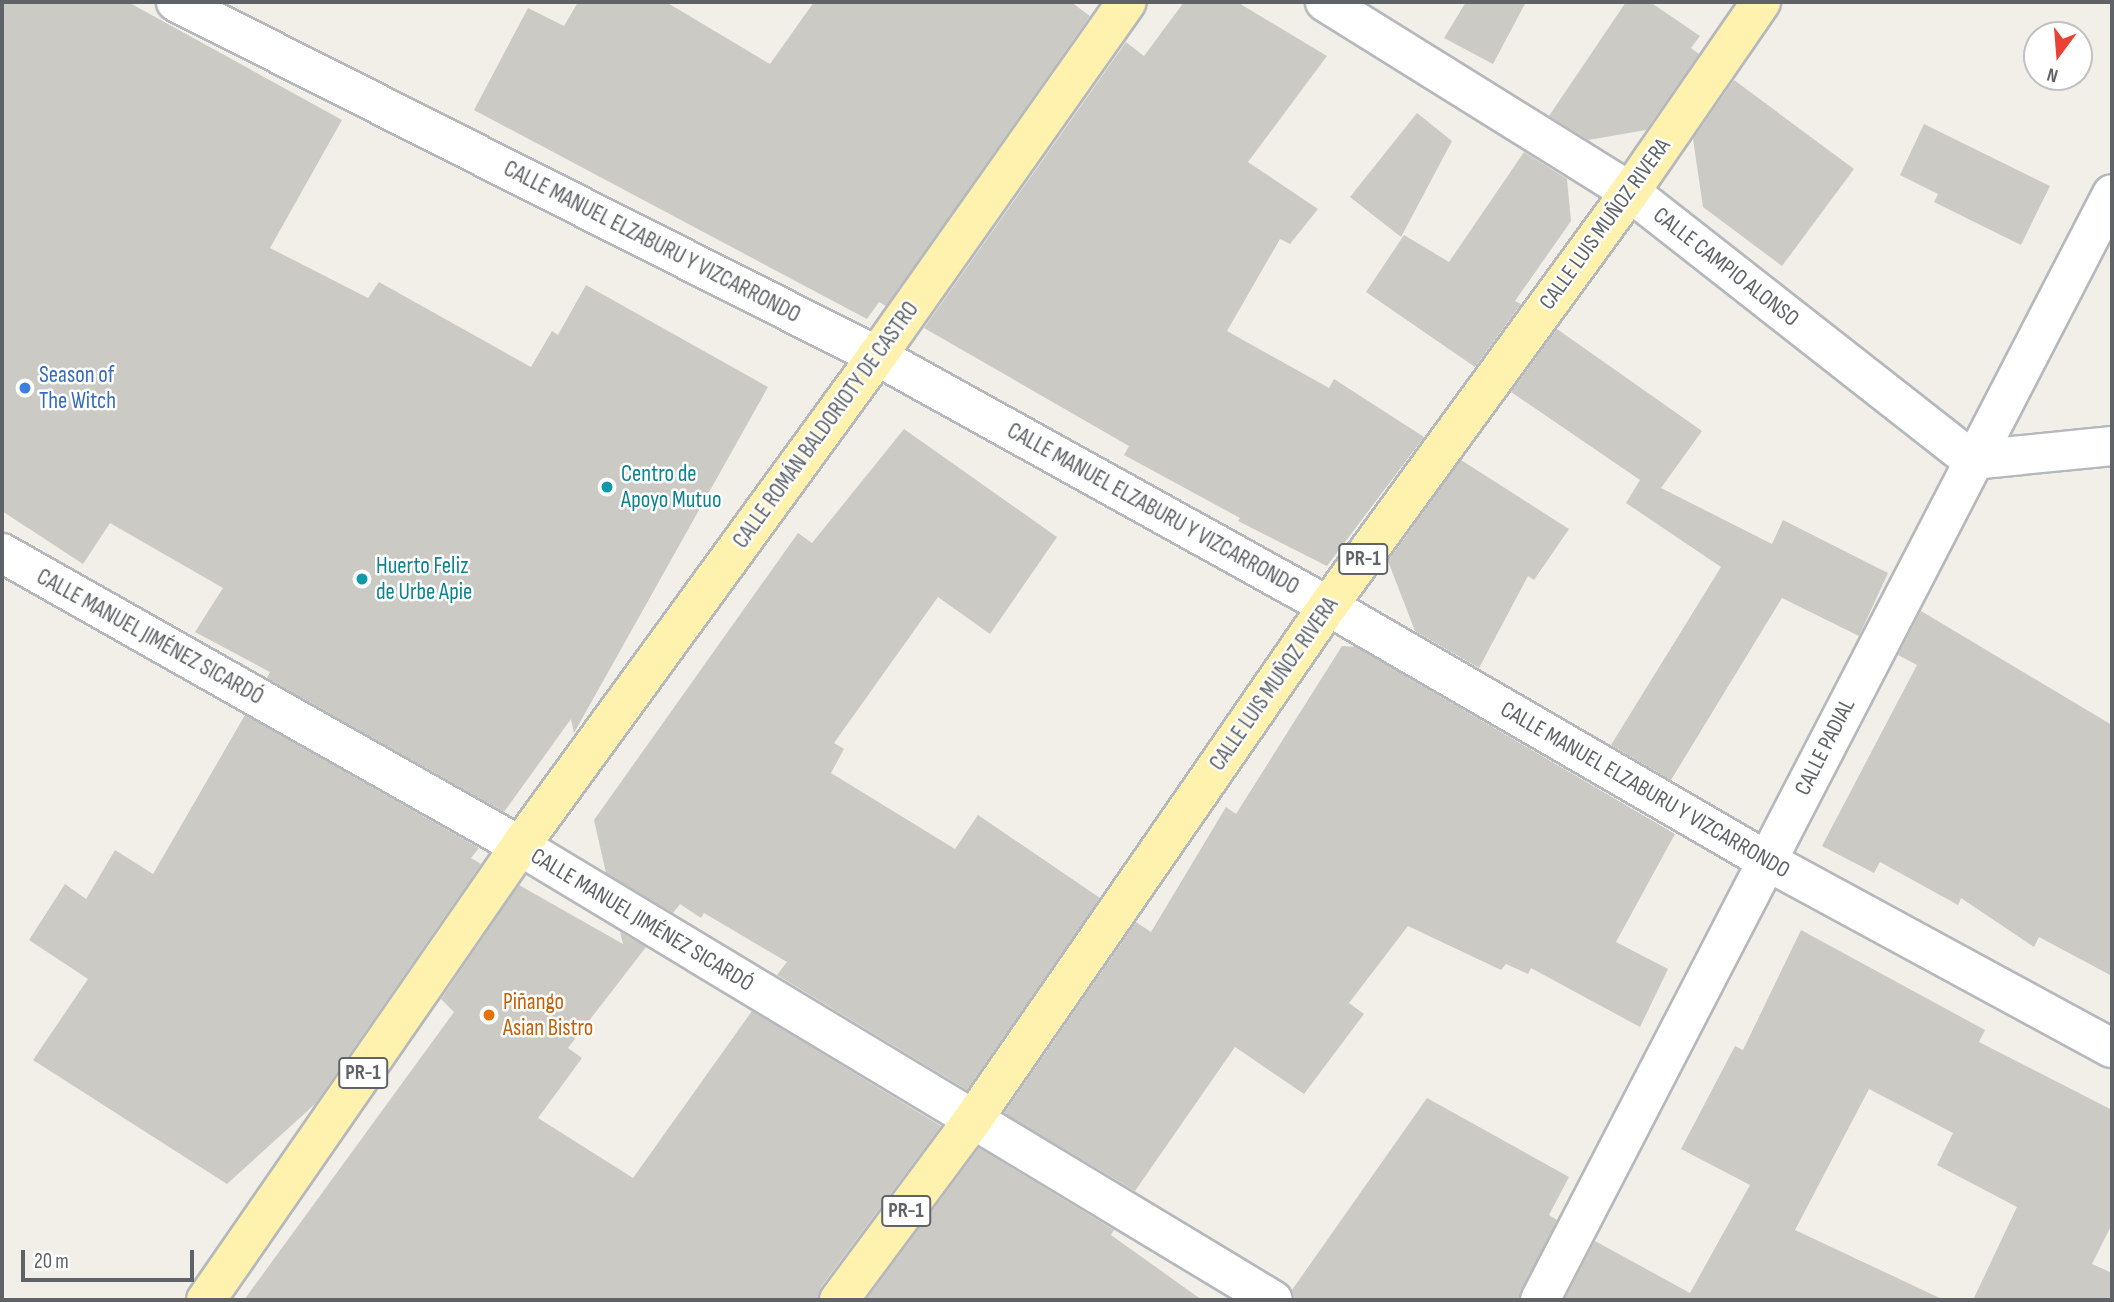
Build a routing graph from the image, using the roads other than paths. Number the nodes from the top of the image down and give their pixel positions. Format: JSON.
{"nodes":[{"id":1,"x":176,"y":2,"type":"edge"},
{"id":2,"x":1127,"y":2,"type":"edge"},
{"id":3,"x":1325,"y":2,"type":"edge"},
{"id":4,"x":1761,"y":2,"type":"edge"},
{"id":5,"x":1630,"y":192,"type":"junction"},
{"id":6,"x":2112,"y":194,"type":"edge"},
{"id":7,"x":877,"y":356,"type":"junction"},
{"id":8,"x":2112,"y":446,"type":"edge"},
{"id":9,"x":1972,"y":460,"type":"junction"},
{"id":10,"x":2,"y":553,"type":"edge"},
{"id":11,"x":1328,"y":606,"type":"junction"},
{"id":12,"x":520,"y":846,"type":"junction"},
{"id":13,"x":1767,"y":861,"type":"junction"},
{"id":14,"x":2112,"y":1048,"type":"edge"},
{"id":15,"x":972,"y":1121,"type":"junction"},
{"id":16,"x":206,"y":1300,"type":"edge"},
{"id":17,"x":839,"y":1300,"type":"edge"},
{"id":18,"x":1273,"y":1300,"type":"edge"},
{"id":19,"x":1540,"y":1300,"type":"edge"}],
"edges":[{"from":1,"to":7,"type":"street","name":"CALLE MANUEL ELZABURU Y VIZCARRONDO"},
{"from":2,"to":7,"type":"main road","name":"CALLE ROMÁN BALDORIOTY DE CASTRO","number":"PR-1"},
{"from":3,"to":5,"type":"street","name":"CALLE CAMPIO ALONSO"},
{"from":4,"to":5,"type":"main road","name":"CALLE LUIS MUÑOZ RIVERA","number":"PR-1"},
{"from":5,"to":9,"type":"street","name":"CALLE CAMPIO ALONSO"},
{"from":5,"to":11,"type":"main road","name":"CALLE LUIS MUÑOZ RIVERA","number":"PR-1"},
{"from":6,"to":9,"type":"street","name":"CALLE PADIAL"},
{"from":7,"to":11,"type":"street","name":"CALLE MANUEL ELZABURU Y VIZCARRONDO"},
{"from":7,"to":12,"type":"main road","name":"CALLE ROMÁN BALDORIOTY DE CASTRO","number":"PR-1"},
{"from":8,"to":9,"type":"street"},
{"from":9,"to":13,"type":"street","name":"CALLE PADIAL"},
{"from":10,"to":12,"type":"street","name":"CALLE MANUEL JIMÉNEZ SICARDÓ"},
{"from":11,"to":13,"type":"street","name":"CALLE MANUEL ELZABURU Y VIZCARRONDO"},
{"from":11,"to":15,"type":"main road","name":"CALLE LUIS MUÑOZ RIVERA","number":"PR-1"},
{"from":12,"to":15,"type":"street","name":"CALLE MANUEL JIMÉNEZ SICARDÓ"},
{"from":12,"to":16,"type":"main road","number":"PR-1"},
{"from":13,"to":14,"type":"street","name":"CALLE MANUEL ELZABURU Y VIZCARRONDO"},
{"from":13,"to":19,"type":"street","name":"CALLE PADIAL"},
{"from":15,"to":17,"type":"main road","name":"CALLE LUIS MUÑOZ RIVERA","number":"PR-1"},
{"from":15,"to":18,"type":"street","name":"CALLE MANUEL JIMÉNEZ SICARDÓ"}]}
